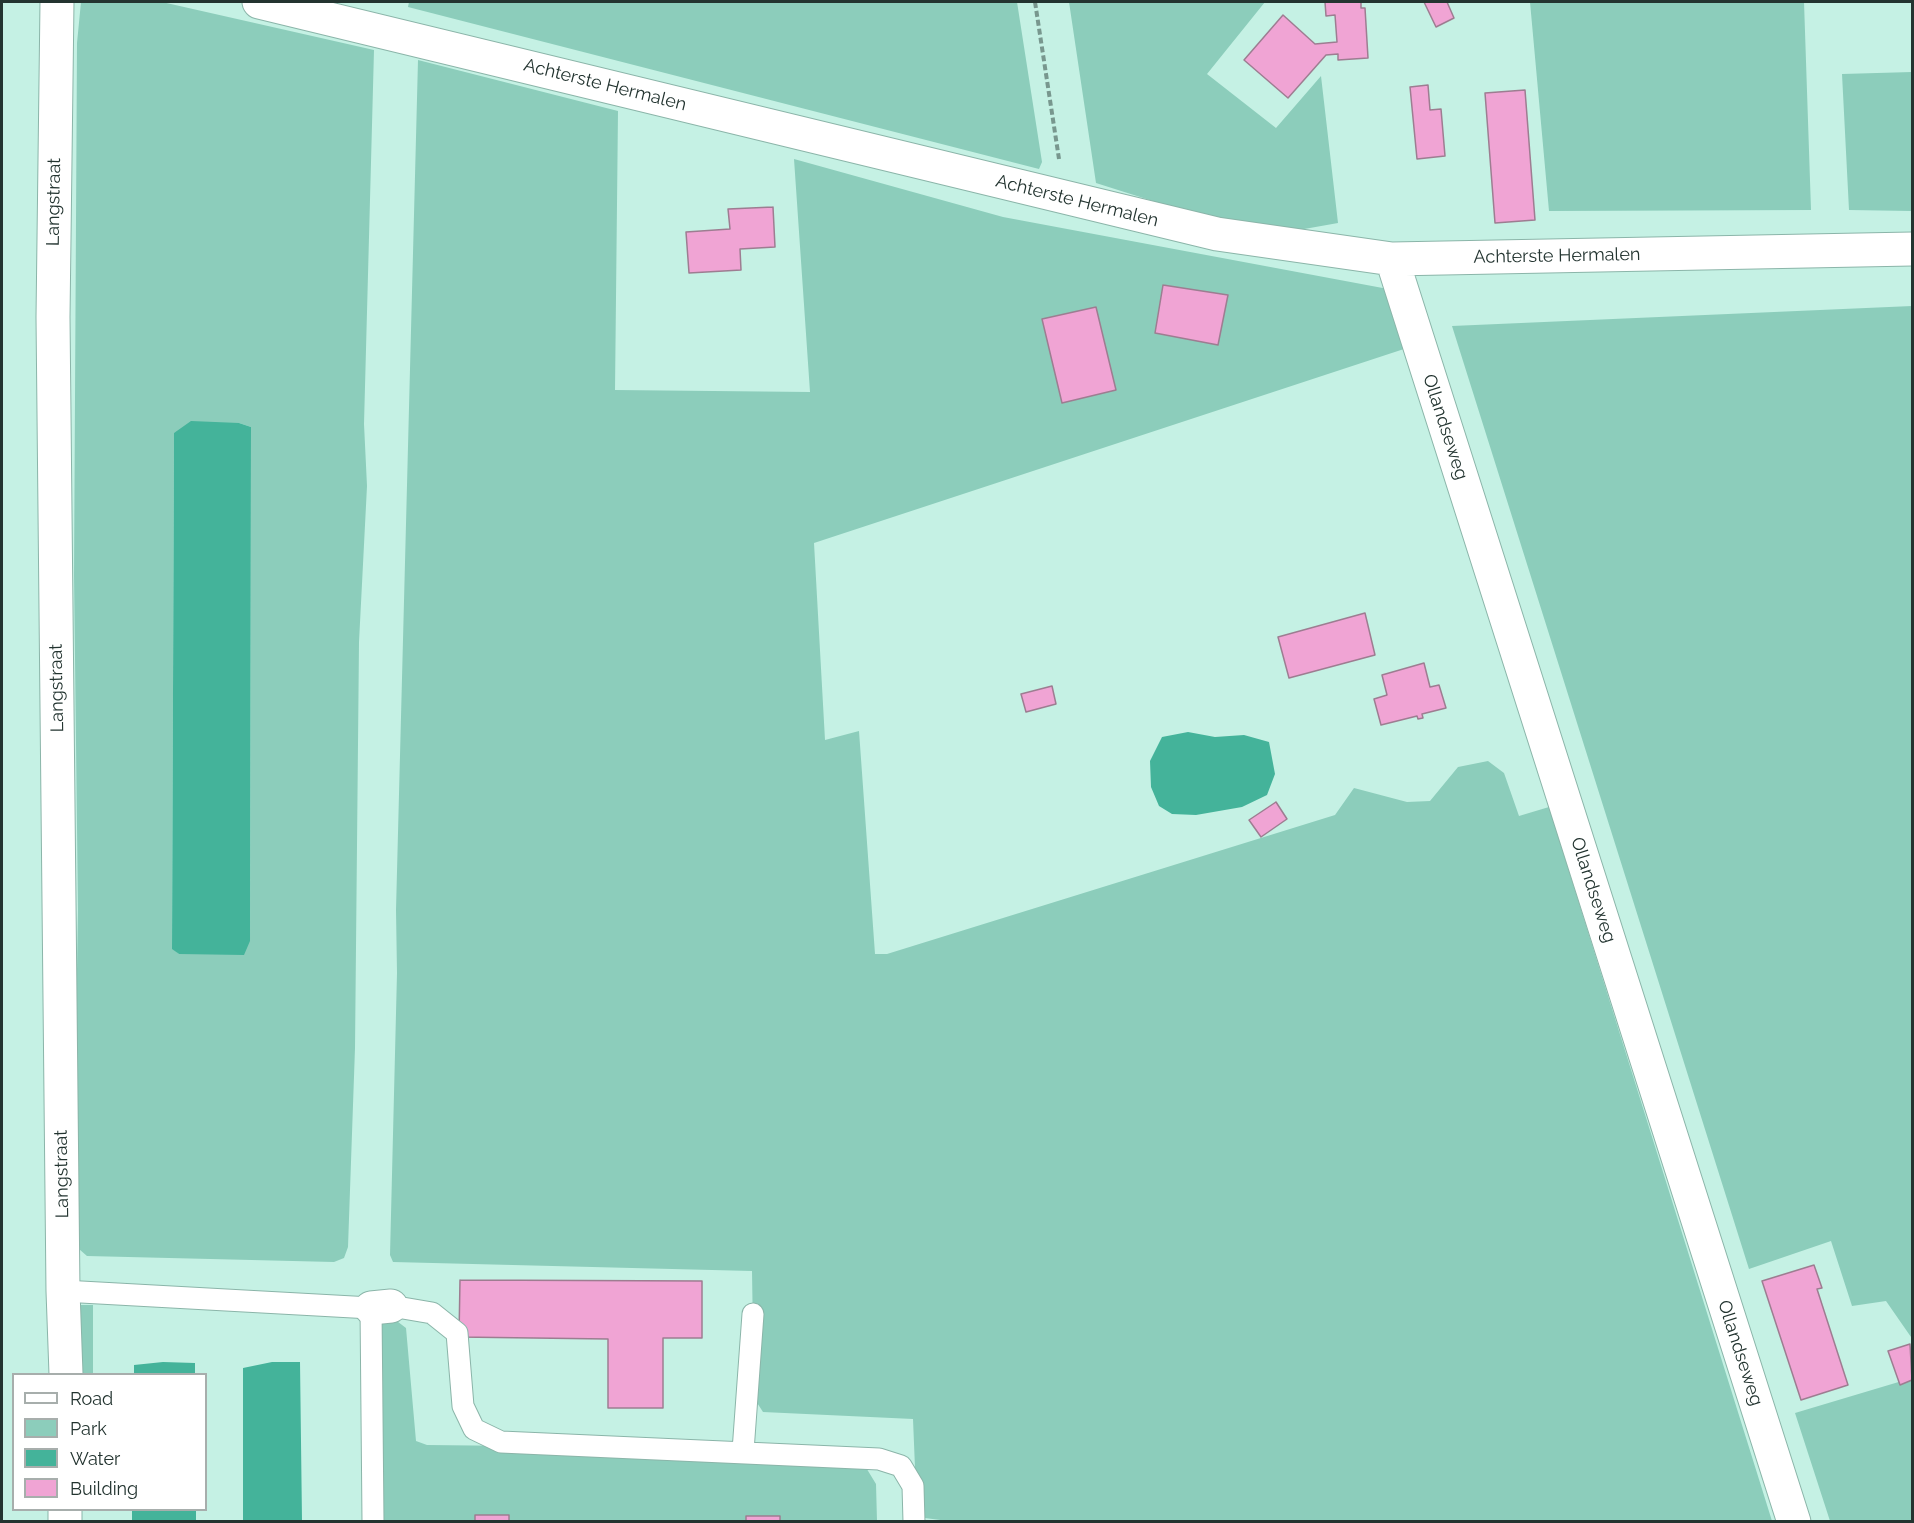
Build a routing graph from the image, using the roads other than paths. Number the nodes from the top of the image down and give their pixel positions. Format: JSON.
{"nodes":[{"id":1,"x":57,"y":2,"type":"edge"},
{"id":2,"x":259,"y":2,"type":"edge"},
{"id":3,"x":1912,"y":249,"type":"edge"},
{"id":4,"x":1392,"y":259,"type":"junction"},
{"id":5,"x":63,"y":1291,"type":"junction"},
{"id":6,"x":381,"y":1307,"type":"junction"},
{"id":7,"x":753,"y":1314,"type":"dead end"},
{"id":8,"x":66,"y":1373,"type":"edge"},
{"id":9,"x":743,"y":1451,"type":"junction"},
{"id":10,"x":373,"y":1521,"type":"edge"},
{"id":11,"x":914,"y":1521,"type":"edge"},
{"id":12,"x":1794,"y":1521,"type":"edge"}],
"edges":[{"from":1,"to":5,"type":"street","name":"Langstraat"},
{"from":2,"to":4,"type":"street","name":"Achterste Hermalen"},
{"from":3,"to":4,"type":"street","name":"Achterste Hermalen"},
{"from":4,"to":12,"type":"street","name":"Ollandseweg"},
{"from":5,"to":6,"type":"lane"},
{"from":5,"to":8,"type":"street","name":"Langstraat"},
{"from":6,"to":9,"type":"lane"},
{"from":6,"to":10,"type":"lane"},
{"from":7,"to":9,"type":"lane"},
{"from":9,"to":11,"type":"lane"}]}
